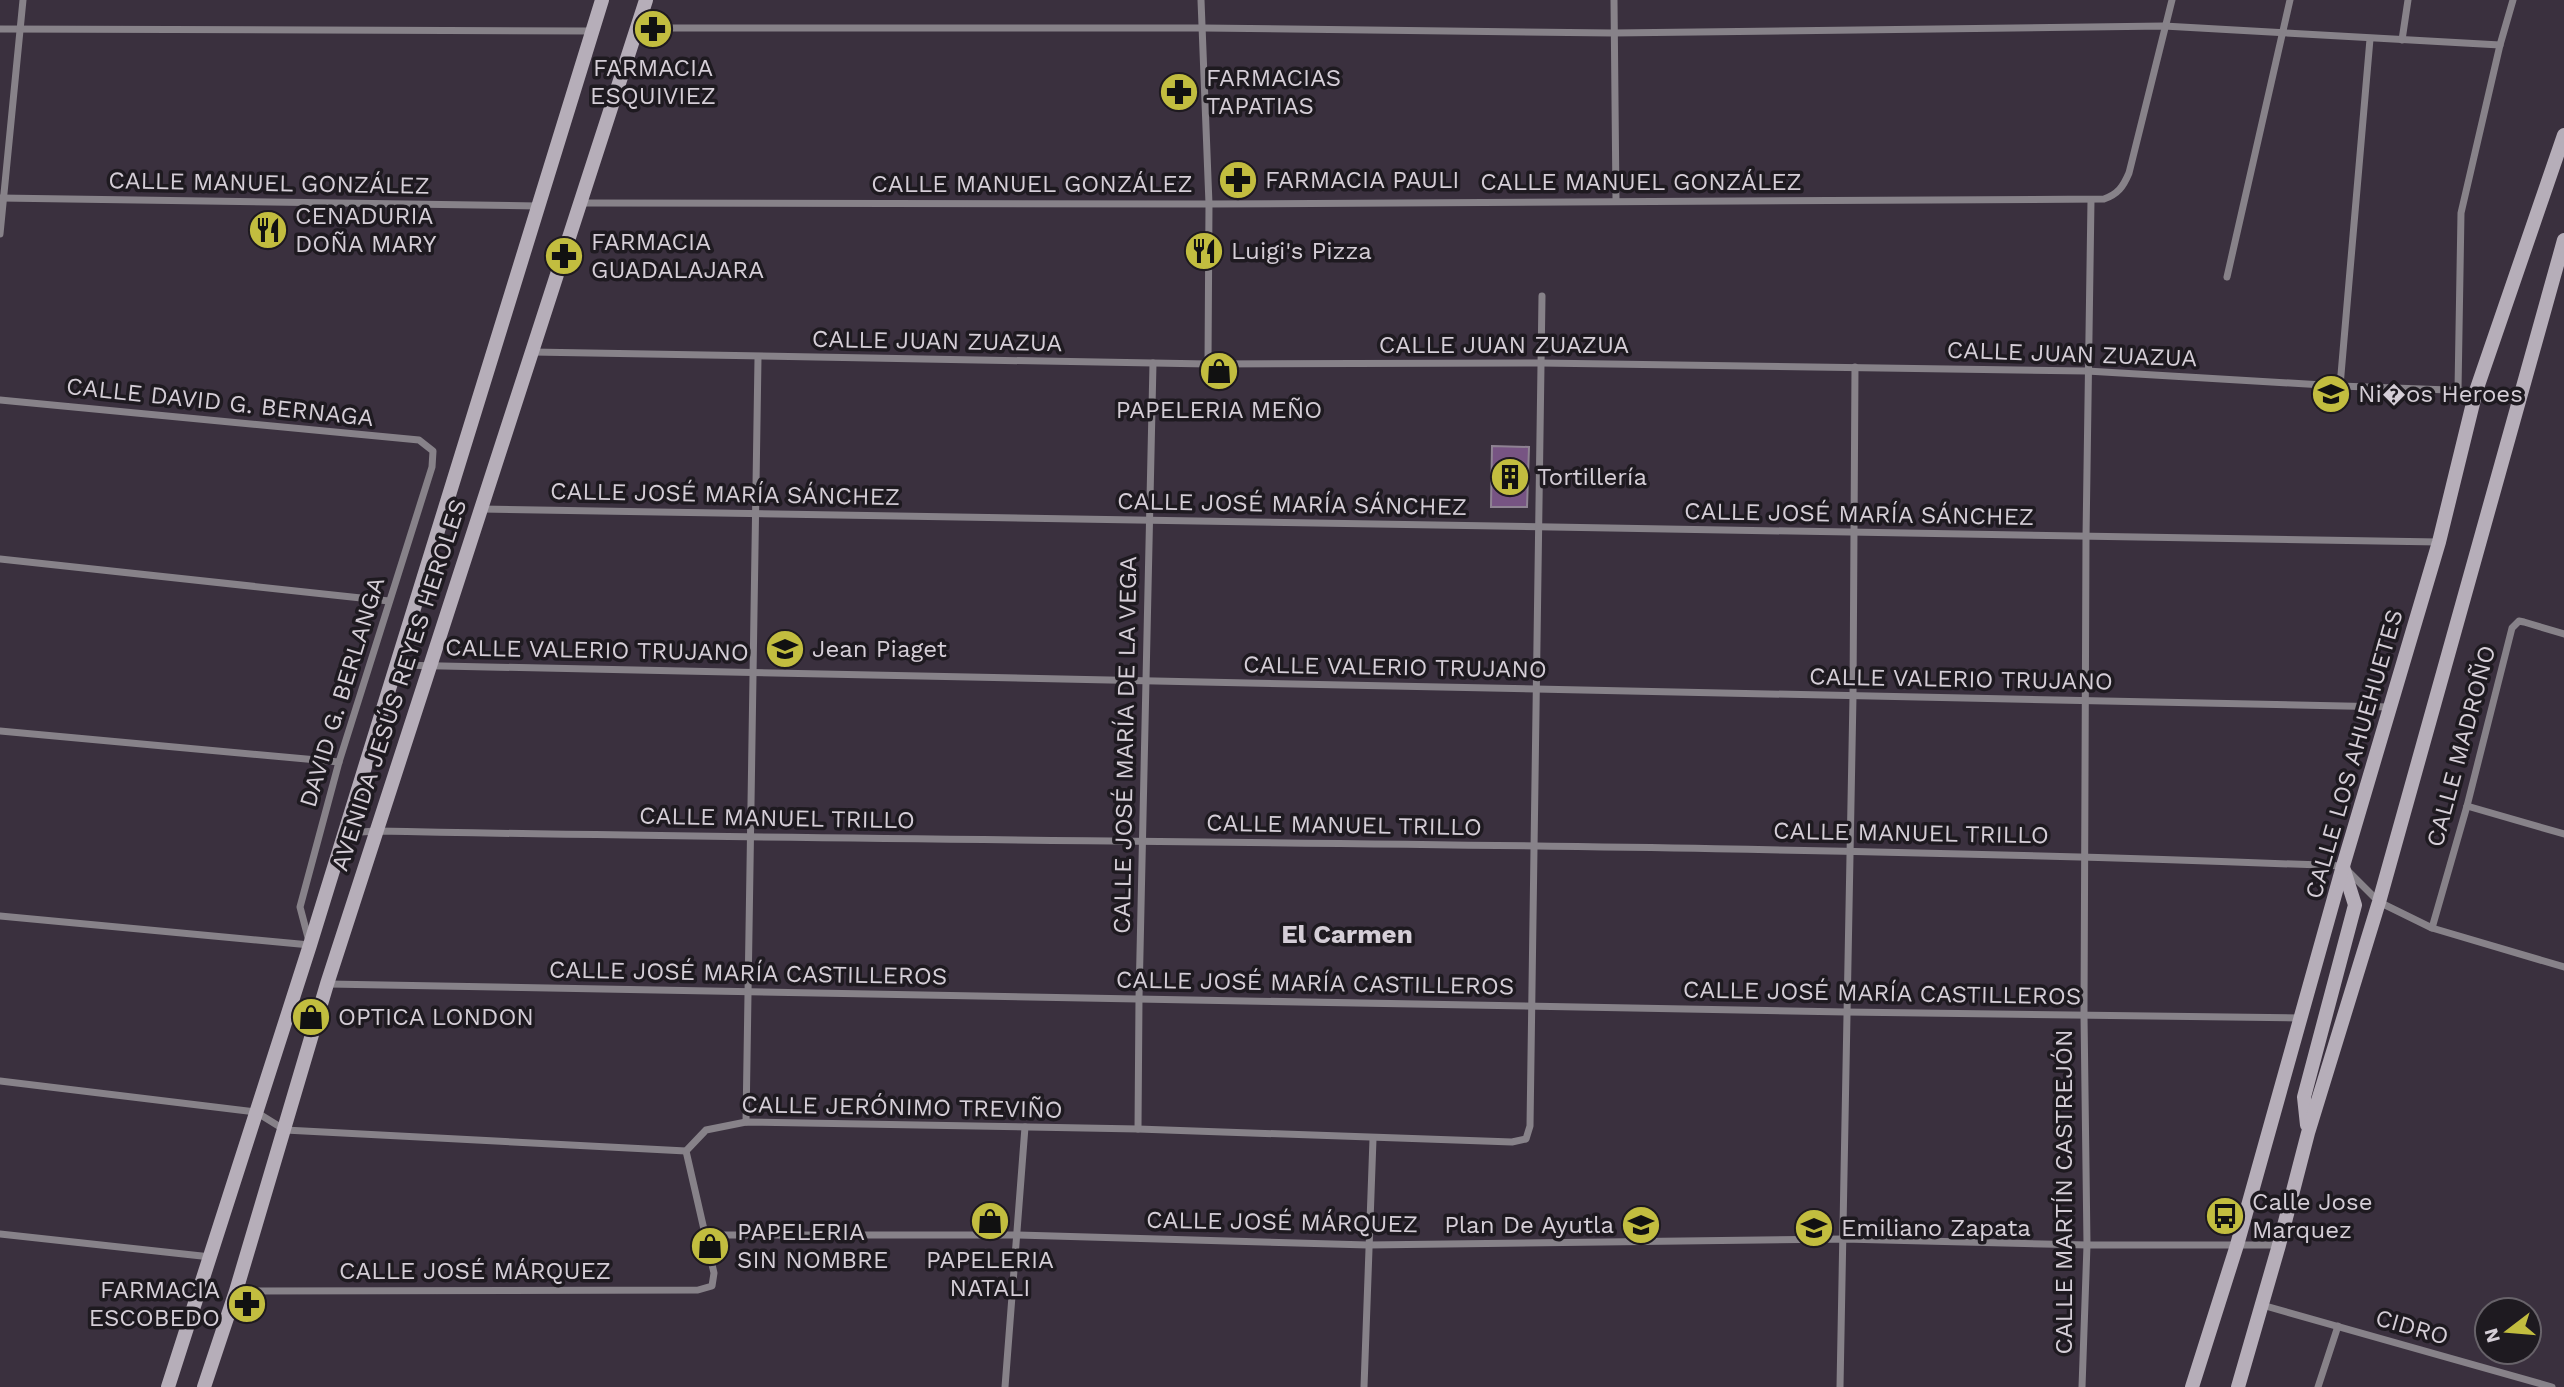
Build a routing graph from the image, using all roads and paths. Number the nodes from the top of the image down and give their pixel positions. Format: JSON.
{"nodes":[{"id":1,"x":23,"y":0,"type":"edge"},
{"id":2,"x":602,"y":0,"type":"edge"},
{"id":3,"x":646,"y":0,"type":"edge"},
{"id":4,"x":1201,"y":0,"type":"edge"},
{"id":5,"x":1614,"y":0,"type":"edge"},
{"id":6,"x":2172,"y":0,"type":"edge"},
{"id":7,"x":2290,"y":0,"type":"edge"},
{"id":8,"x":2409,"y":0,"type":"edge"},
{"id":9,"x":2513,"y":0,"type":"edge"},
{"id":10,"x":2164,"y":26,"type":"junction"},
{"id":11,"x":636,"y":28,"type":"junction"},
{"id":12,"x":1204,"y":28,"type":"junction"},
{"id":13,"x":0,"y":29,"type":"edge"},
{"id":14,"x":21,"y":30,"type":"junction"},
{"id":15,"x":592,"y":31,"type":"junction"},
{"id":16,"x":1613,"y":33,"type":"junction"},
{"id":17,"x":2281,"y":35,"type":"junction"},
{"id":18,"x":2370,"y":39,"type":"junction"},
{"id":19,"x":2402,"y":40,"type":"junction"},
{"id":20,"x":2500,"y":46,"type":"junction"},
{"id":21,"x":2563,"y":139,"type":"edge"},
{"id":22,"x":2,"y":198,"type":"edge"},
{"id":23,"x":1616,"y":200,"type":"junction"},
{"id":24,"x":2091,"y":200,"type":"junction"},
{"id":25,"x":580,"y":203,"type":"junction"},
{"id":26,"x":1209,"y":204,"type":"junction"},
{"id":27,"x":538,"y":206,"type":"junction"},
{"id":28,"x":0,"y":234,"type":"edge"},
{"id":29,"x":2564,"y":240,"type":"edge"},
{"id":30,"x":2227,"y":277,"type":"dead end"},
{"id":31,"x":1542,"y":296,"type":"dead end"},
{"id":32,"x":531,"y":352,"type":"junction"},
{"id":33,"x":758,"y":358,"type":"junction"},
{"id":34,"x":1153,"y":363,"type":"junction"},
{"id":35,"x":1541,"y":363,"type":"junction"},
{"id":36,"x":1208,"y":364,"type":"junction"},
{"id":37,"x":1855,"y":367,"type":"junction"},
{"id":38,"x":2087,"y":371,"type":"junction"},
{"id":39,"x":2340,"y":386,"type":"junction"},
{"id":40,"x":2458,"y":390,"type":"junction"},
{"id":41,"x":2476,"y":391,"type":"junction"},
{"id":42,"x":0,"y":400,"type":"edge"},
{"id":43,"x":433,"y":451,"type":"joint"},
{"id":44,"x":480,"y":509,"type":"junction"},
{"id":45,"x":756,"y":514,"type":"junction"},
{"id":46,"x":1149,"y":521,"type":"junction"},
{"id":47,"x":1540,"y":527,"type":"junction"},
{"id":48,"x":1854,"y":533,"type":"junction"},
{"id":49,"x":2085,"y":537,"type":"junction"},
{"id":50,"x":2439,"y":542,"type":"junction"},
{"id":51,"x":0,"y":559,"type":"edge"},
{"id":52,"x":389,"y":601,"type":"junction"},
{"id":53,"x":2564,"y":634,"type":"edge"},
{"id":54,"x":397,"y":665,"type":"junction"},
{"id":55,"x":429,"y":666,"type":"junction"},
{"id":56,"x":753,"y":672,"type":"junction"},
{"id":57,"x":1146,"y":681,"type":"junction"},
{"id":58,"x":1538,"y":689,"type":"junction"},
{"id":59,"x":1853,"y":696,"type":"junction"},
{"id":60,"x":2085,"y":701,"type":"junction"},
{"id":61,"x":2392,"y":707,"type":"junction"},
{"id":62,"x":0,"y":732,"type":"edge"},
{"id":63,"x":339,"y":762,"type":"junction"},
{"id":64,"x":2467,"y":806,"type":"junction"},
{"id":65,"x":376,"y":831,"type":"junction"},
{"id":66,"x":345,"y":833,"type":"junction"},
{"id":67,"x":2564,"y":834,"type":"edge"},
{"id":68,"x":749,"y":838,"type":"junction"},
{"id":69,"x":1142,"y":842,"type":"junction"},
{"id":70,"x":1535,"y":847,"type":"junction"},
{"id":71,"x":1850,"y":850,"type":"junction"},
{"id":72,"x":2085,"y":856,"type":"junction"},
{"id":73,"x":2343,"y":866,"type":"junction"},
{"id":74,"x":2379,"y":902,"type":"junction"},
{"id":75,"x":0,"y":916,"type":"edge"},
{"id":76,"x":2432,"y":928,"type":"junction"},
{"id":77,"x":310,"y":945,"type":"junction"},
{"id":78,"x":2564,"y":967,"type":"edge"},
{"id":79,"x":327,"y":984,"type":"junction"},
{"id":80,"x":747,"y":993,"type":"junction"},
{"id":81,"x":1139,"y":998,"type":"junction"},
{"id":82,"x":1533,"y":1006,"type":"junction"},
{"id":83,"x":1846,"y":1012,"type":"junction"},
{"id":84,"x":2084,"y":1015,"type":"junction"},
{"id":85,"x":2302,"y":1018,"type":"junction"},
{"id":86,"x":0,"y":1081,"type":"edge"},
{"id":87,"x":256,"y":1112,"type":"junction"},
{"id":88,"x":746,"y":1122,"type":"junction"},
{"id":89,"x":1026,"y":1127,"type":"junction"},
{"id":90,"x":1138,"y":1129,"type":"junction"},
{"id":91,"x":285,"y":1130,"type":"junction"},
{"id":92,"x":2308,"y":1133,"type":"junction"},
{"id":93,"x":1373,"y":1139,"type":"junction"},
{"id":94,"x":686,"y":1151,"type":"junction"},
{"id":95,"x":0,"y":1234,"type":"edge"},
{"id":96,"x":704,"y":1235,"type":"junction"},
{"id":97,"x":1018,"y":1235,"type":"junction"},
{"id":98,"x":1844,"y":1239,"type":"junction"},
{"id":99,"x":1368,"y":1245,"type":"junction"},
{"id":100,"x":2087,"y":1245,"type":"junction"},
{"id":101,"x":2237,"y":1245,"type":"junction"},
{"id":102,"x":2279,"y":1245,"type":"junction"},
{"id":103,"x":211,"y":1257,"type":"junction"},
{"id":104,"x":236,"y":1291,"type":"junction"},
{"id":105,"x":2262,"y":1305,"type":"junction"},
{"id":106,"x":2337,"y":1326,"type":"junction"},
{"id":107,"x":2546,"y":1386,"type":"edge"},
{"id":108,"x":168,"y":1387,"type":"edge"},
{"id":109,"x":204,"y":1387,"type":"edge"},
{"id":110,"x":1005,"y":1387,"type":"edge"},
{"id":111,"x":1364,"y":1387,"type":"edge"},
{"id":112,"x":1840,"y":1387,"type":"edge"},
{"id":113,"x":2082,"y":1387,"type":"edge"},
{"id":114,"x":2192,"y":1387,"type":"edge"},
{"id":115,"x":2238,"y":1387,"type":"edge"},
{"id":116,"x":2318,"y":1387,"type":"edge"}],
"edges":[{"from":1,"to":14,"type":"street"},
{"from":2,"to":15,"type":"street","name":"AVENIDA JESÚS REYES HEROLES"},
{"from":3,"to":11,"type":"street","name":"AVENIDA JESÚS REYES HEROLES"},
{"from":4,"to":12,"type":"street"},
{"from":5,"to":16,"type":"street"},
{"from":6,"to":10,"type":"street"},
{"from":7,"to":17,"type":"street"},
{"from":8,"to":19,"type":"street"},
{"from":9,"to":20,"type":"street"},
{"from":10,"to":16,"type":"street"},
{"from":10,"to":17,"type":"street"},
{"from":10,"to":24,"type":"street","name":"CALLE MANUEL GONZÁLEZ"},
{"from":11,"to":12,"type":"street"},
{"from":11,"to":25,"type":"street","name":"AVENIDA JESÚS REYES HEROLES"},
{"from":12,"to":16,"type":"street"},
{"from":12,"to":26,"type":"street"},
{"from":13,"to":14,"type":"street"},
{"from":14,"to":15,"type":"street"},
{"from":14,"to":22,"type":"street"},
{"from":15,"to":27,"type":"street","name":"AVENIDA JESÚS REYES HEROLES"},
{"from":16,"to":23,"type":"street"},
{"from":17,"to":18,"type":"street"},
{"from":17,"to":30,"type":"street"},
{"from":18,"to":19,"type":"street"},
{"from":18,"to":39,"type":"street"},
{"from":19,"to":20,"type":"street"},
{"from":20,"to":40,"type":"street"},
{"from":21,"to":41,"type":"street","name":"CALLE LOS AHUEHUETES"},
{"from":22,"to":27,"type":"street","name":"CALLE MANUEL GONZÁLEZ"},
{"from":22,"to":28,"type":"street"},
{"from":23,"to":24,"type":"street","name":"CALLE MANUEL GONZÁLEZ"},
{"from":23,"to":26,"type":"street","name":"CALLE MANUEL GONZÁLEZ"},
{"from":24,"to":38,"type":"street","name":"CALLE MARTÍN CASTREJÓN"},
{"from":25,"to":26,"type":"street","name":"CALLE MANUEL GONZÁLEZ"},
{"from":25,"to":32,"type":"street","name":"AVENIDA JESÚS REYES HEROLES"},
{"from":26,"to":36,"type":"street"},
{"from":27,"to":54,"type":"street","name":"AVENIDA JESÚS REYES HEROLES"},
{"from":29,"to":74,"type":"street"},
{"from":31,"to":35,"type":"street"},
{"from":32,"to":33,"type":"street","name":"CALLE JUAN ZUAZUA"},
{"from":32,"to":44,"type":"street","name":"AVENIDA JESÚS REYES HEROLES"},
{"from":33,"to":34,"type":"street","name":"CALLE JUAN ZUAZUA"},
{"from":33,"to":45,"type":"street"},
{"from":34,"to":36,"type":"street","name":"CALLE JUAN ZUAZUA"},
{"from":34,"to":46,"type":"street","name":"CALLE JOSÉ MARÍA DE LA VEGA"},
{"from":35,"to":36,"type":"street","name":"CALLE JUAN ZUAZUA"},
{"from":35,"to":37,"type":"street","name":"CALLE JUAN ZUAZUA"},
{"from":35,"to":47,"type":"street"},
{"from":37,"to":38,"type":"street","name":"CALLE JUAN ZUAZUA"},
{"from":37,"to":48,"type":"street"},
{"from":38,"to":39,"type":"street","name":"CALLE JUAN ZUAZUA"},
{"from":38,"to":49,"type":"street","name":"CALLE MARTÍN CASTREJÓN"},
{"from":39,"to":40,"type":"street","name":"CALLE JUAN ZUAZUA"},
{"from":40,"to":41,"type":"street","name":"CALLE JUAN ZUAZUA"},
{"from":41,"to":50,"type":"street","name":"CALLE LOS AHUEHUETES"},
{"from":42,"to":43,"type":"street","name":"CALLE DAVID G. BERNAGA"},
{"from":43,"to":52,"type":"street","name":"DAVID G. BERLANGA"},
{"from":44,"to":45,"type":"street","name":"CALLE JOSÉ MARÍA SÁNCHEZ"},
{"from":44,"to":55,"type":"street","name":"AVENIDA JESÚS REYES HEROLES"},
{"from":45,"to":46,"type":"street","name":"CALLE JOSÉ MARÍA SÁNCHEZ"},
{"from":45,"to":56,"type":"street"},
{"from":46,"to":47,"type":"street","name":"CALLE JOSÉ MARÍA SÁNCHEZ"},
{"from":46,"to":57,"type":"street","name":"CALLE JOSÉ MARÍA DE LA VEGA"},
{"from":47,"to":48,"type":"street","name":"CALLE JOSÉ MARÍA SÁNCHEZ"},
{"from":47,"to":58,"type":"street"},
{"from":48,"to":49,"type":"street","name":"CALLE JOSÉ MARÍA SÁNCHEZ"},
{"from":48,"to":59,"type":"street"},
{"from":49,"to":50,"type":"street","name":"CALLE JOSÉ MARÍA SÁNCHEZ"},
{"from":49,"to":60,"type":"street","name":"CALLE MARTÍN CASTREJÓN"},
{"from":50,"to":61,"type":"street","name":"CALLE LOS AHUEHUETES"},
{"from":51,"to":52,"type":"street"},
{"from":52,"to":63,"type":"street","name":"DAVID G. BERLANGA"},
{"from":53,"to":64,"type":"street","name":"CALLE MADROÑO"},
{"from":54,"to":55,"type":"street","name":"CALLE VALERIO TRUJANO"},
{"from":54,"to":66,"type":"street","name":"AVENIDA JESÚS REYES HEROLES"},
{"from":55,"to":56,"type":"street","name":"CALLE VALERIO TRUJANO"},
{"from":55,"to":65,"type":"street","name":"AVENIDA JESÚS REYES HEROLES"},
{"from":56,"to":57,"type":"street","name":"CALLE VALERIO TRUJANO"},
{"from":56,"to":68,"type":"street"},
{"from":57,"to":58,"type":"street","name":"CALLE VALERIO TRUJANO"},
{"from":57,"to":69,"type":"street","name":"CALLE JOSÉ MARÍA DE LA VEGA"},
{"from":58,"to":59,"type":"street","name":"CALLE VALERIO TRUJANO"},
{"from":58,"to":70,"type":"street"},
{"from":59,"to":60,"type":"street","name":"CALLE VALERIO TRUJANO"},
{"from":59,"to":71,"type":"street"},
{"from":60,"to":61,"type":"street","name":"CALLE VALERIO TRUJANO"},
{"from":60,"to":72,"type":"street","name":"CALLE MARTÍN CASTREJÓN"},
{"from":61,"to":73,"type":"street","name":"CALLE LOS AHUEHUETES"},
{"from":62,"to":63,"type":"street"},
{"from":63,"to":77,"type":"street","name":"DAVID G. BERLANGA"},
{"from":64,"to":67,"type":"street"},
{"from":64,"to":76,"type":"street","name":"CALLE MADROÑO"},
{"from":65,"to":66,"type":"street","name":"CALLE MANUEL TRILLO"},
{"from":65,"to":68,"type":"street","name":"CALLE MANUEL TRILLO"},
{"from":65,"to":79,"type":"street","name":"AVENIDA JESÚS REYES HEROLES"},
{"from":66,"to":77,"type":"street","name":"AVENIDA JESÚS REYES HEROLES"},
{"from":68,"to":69,"type":"street","name":"CALLE MANUEL TRILLO"},
{"from":68,"to":80,"type":"street"},
{"from":69,"to":70,"type":"street","name":"CALLE MANUEL TRILLO"},
{"from":69,"to":81,"type":"street","name":"CALLE JOSÉ MARÍA DE LA VEGA"},
{"from":70,"to":71,"type":"street","name":"CALLE MANUEL TRILLO"},
{"from":70,"to":82,"type":"street"},
{"from":71,"to":72,"type":"street","name":"CALLE MANUEL TRILLO"},
{"from":71,"to":83,"type":"street"},
{"from":72,"to":73,"type":"street","name":"CALLE MANUEL TRILLO"},
{"from":72,"to":84,"type":"street","name":"CALLE MARTÍN CASTREJÓN"},
{"from":73,"to":74,"type":"street"},
{"from":73,"to":85,"type":"street","name":"CALLE LOS AHUEHUETES"},
{"from":73,"to":92,"type":"street"},
{"from":74,"to":76,"type":"street"},
{"from":74,"to":92,"type":"street"},
{"from":75,"to":77,"type":"street"},
{"from":76,"to":78,"type":"street"},
{"from":77,"to":87,"type":"street","name":"AVENIDA JESÚS REYES HEROLES"},
{"from":79,"to":80,"type":"street","name":"CALLE JOSÉ MARÍA CASTILLEROS"},
{"from":79,"to":91,"type":"street","name":"AVENIDA JESÚS REYES HEROLES"},
{"from":80,"to":81,"type":"street","name":"CALLE JOSÉ MARÍA CASTILLEROS"},
{"from":80,"to":88,"type":"street"},
{"from":81,"to":82,"type":"street","name":"CALLE JOSÉ MARÍA CASTILLEROS"},
{"from":81,"to":90,"type":"street","name":"CALLE JOSÉ MARÍA DE LA VEGA"},
{"from":82,"to":83,"type":"street","name":"CALLE JOSÉ MARÍA CASTILLEROS"},
{"from":82,"to":93,"type":"street","name":"CALLE JERÓNIMO TREVIÑO"},
{"from":83,"to":84,"type":"street","name":"CALLE JOSÉ MARÍA CASTILLEROS"},
{"from":83,"to":98,"type":"street"},
{"from":84,"to":85,"type":"street","name":"CALLE JOSÉ MARÍA CASTILLEROS"},
{"from":84,"to":100,"type":"street","name":"CALLE MARTÍN CASTREJÓN"},
{"from":85,"to":101,"type":"street","name":"CALLE LOS AHUEHUETES"},
{"from":86,"to":87,"type":"street"},
{"from":87,"to":91,"type":"street"},
{"from":87,"to":103,"type":"street","name":"AVENIDA JESÚS REYES HEROLES"},
{"from":88,"to":89,"type":"street","name":"CALLE JERÓNIMO TREVIÑO"},
{"from":88,"to":94,"type":"street","name":"CALLE JERÓNIMO TREVIÑO"},
{"from":89,"to":90,"type":"street","name":"CALLE JERÓNIMO TREVIÑO"},
{"from":89,"to":97,"type":"street"},
{"from":90,"to":93,"type":"street","name":"CALLE JERÓNIMO TREVIÑO"},
{"from":91,"to":94,"type":"street"},
{"from":91,"to":104,"type":"street","name":"AVENIDA JESÚS REYES HEROLES"},
{"from":92,"to":102,"type":"street"},
{"from":93,"to":99,"type":"street"},
{"from":94,"to":96,"type":"street"},
{"from":95,"to":103,"type":"street"},
{"from":96,"to":97,"type":"street","name":"CALLE JOSÉ MÁRQUEZ"},
{"from":96,"to":104,"type":"street","name":"CALLE JOSÉ MÁRQUEZ"},
{"from":97,"to":99,"type":"street","name":"CALLE JOSÉ MÁRQUEZ"},
{"from":97,"to":110,"type":"street"},
{"from":98,"to":99,"type":"street","name":"CALLE JOSÉ MÁRQUEZ"},
{"from":98,"to":100,"type":"street","name":"CALLE JOSÉ MÁRQUEZ"},
{"from":98,"to":112,"type":"street"},
{"from":99,"to":111,"type":"street"},
{"from":100,"to":101,"type":"street","name":"CALLE JOSÉ MÁRQUEZ"},
{"from":100,"to":113,"type":"street","name":"CALLE MARTÍN CASTREJÓN"},
{"from":101,"to":102,"type":"street","name":"CALLE JOSÉ MÁRQUEZ"},
{"from":101,"to":114,"type":"street","name":"CALLE LOS AHUEHUETES"},
{"from":102,"to":105,"type":"street"},
{"from":103,"to":108,"type":"street","name":"AVENIDA JESÚS REYES HEROLES"},
{"from":104,"to":109,"type":"street","name":"AVENIDA JESÚS REYES HEROLES"},
{"from":105,"to":106,"type":"street","name":"CIDRO"},
{"from":105,"to":115,"type":"street"},
{"from":106,"to":107,"type":"street","name":"CIDRO"},
{"from":106,"to":116,"type":"street"}]}
